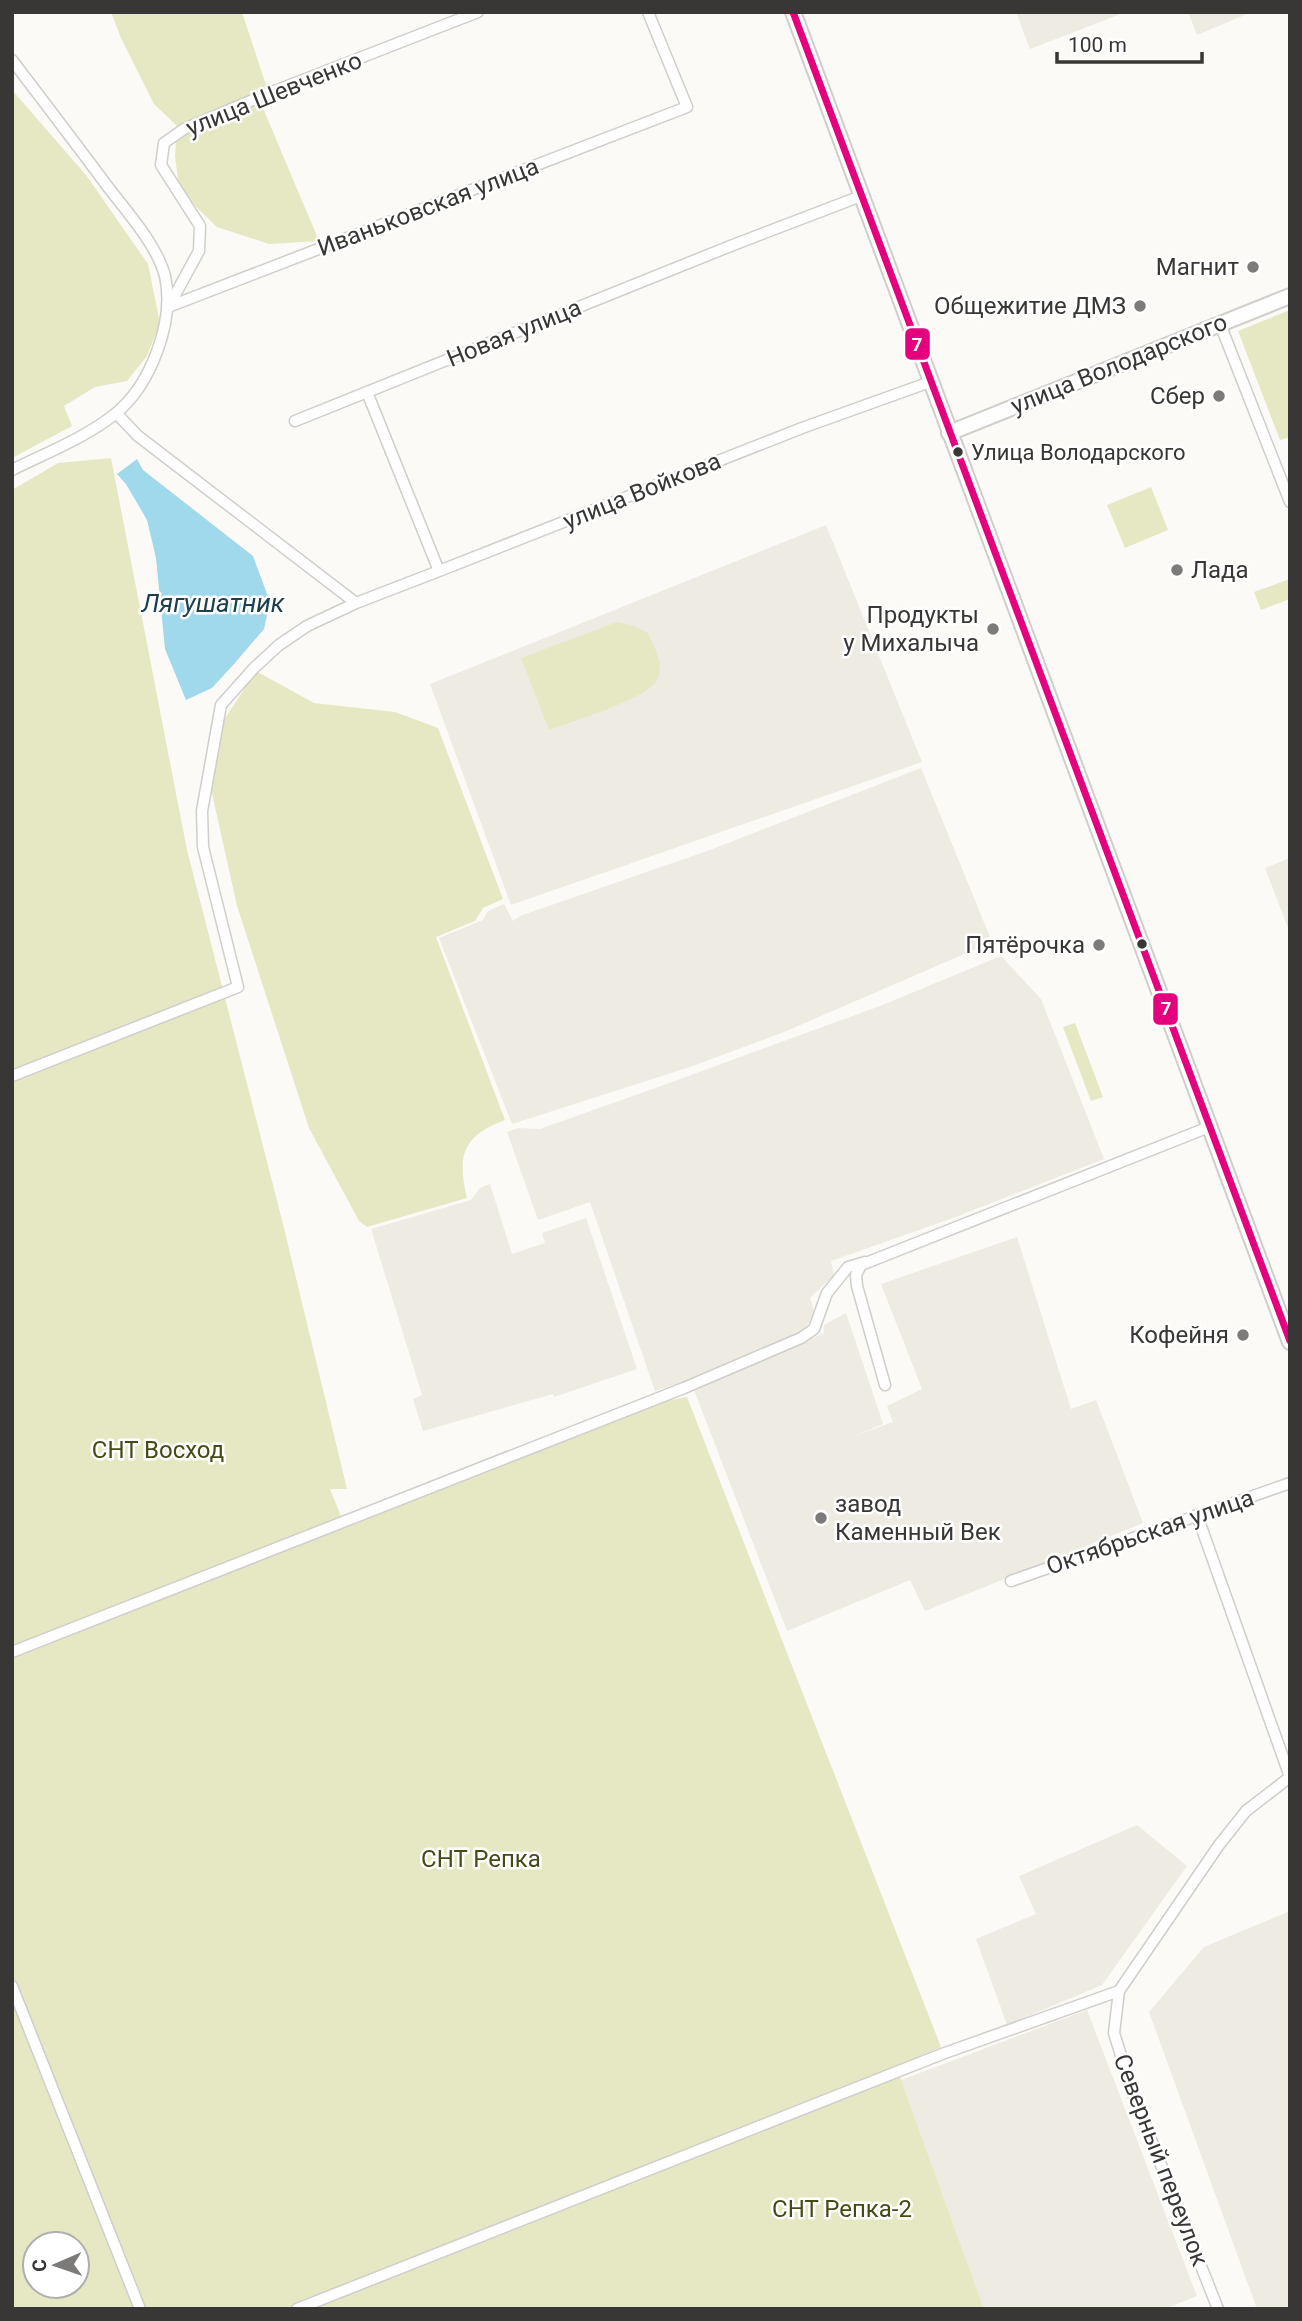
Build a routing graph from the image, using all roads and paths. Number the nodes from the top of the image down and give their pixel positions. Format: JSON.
{"nodes":[{"id":1,"x":478,"y":12,"type":"edge"},
{"id":2,"x":649,"y":12,"type":"edge"},
{"id":3,"x":793,"y":12,"type":"edge"},
{"id":4,"x":12,"y":60,"type":"edge"},
{"id":5,"x":861,"y":196,"type":"junction"},
{"id":6,"x":1290,"y":296,"type":"edge"},
{"id":7,"x":168,"y":307,"type":"junction"},
{"id":8,"x":1220,"y":324,"type":"junction"},
{"id":9,"x":930,"y":382,"type":"junction"},
{"id":10,"x":368,"y":392,"type":"junction"},
{"id":11,"x":116,"y":414,"type":"junction"},
{"id":12,"x":295,"y":421,"type":"dead end"},
{"id":13,"x":949,"y":433,"type":"junction"},
{"id":14,"x":12,"y":470,"type":"edge"},
{"id":15,"x":1290,"y":502,"type":"edge"},
{"id":16,"x":439,"y":571,"type":"junction"},
{"id":17,"x":356,"y":603,"type":"junction"},
{"id":18,"x":12,"y":1076,"type":"edge"},
{"id":19,"x":1209,"y":1127,"type":"junction"},
{"id":20,"x":865,"y":1262,"type":"junction"},
{"id":21,"x":1290,"y":1342,"type":"edge"},
{"id":22,"x":885,"y":1385,"type":"dead end"},
{"id":23,"x":1290,"y":1483,"type":"edge"},
{"id":24,"x":1196,"y":1515,"type":"junction"},
{"id":25,"x":1011,"y":1581,"type":"dead end"},
{"id":26,"x":12,"y":1652,"type":"edge"},
{"id":27,"x":1290,"y":1777,"type":"edge"},
{"id":28,"x":12,"y":1986,"type":"edge"},
{"id":29,"x":1119,"y":1991,"type":"junction"},
{"id":30,"x":140,"y":2309,"type":"edge"},
{"id":31,"x":297,"y":2309,"type":"edge"},
{"id":32,"x":1218,"y":2309,"type":"edge"}],
"edges":[{"from":1,"to":7,"type":"street","name":"улица Шевченко"},
{"from":2,"to":7,"type":"street","name":"Иваньковская улица"},
{"from":3,"to":5,"type":"main road"},
{"from":4,"to":7,"type":"street"},
{"from":5,"to":9,"type":"main road"},
{"from":5,"to":10,"type":"street","name":"Новая улица"},
{"from":6,"to":8,"type":"main road","name":"улица Володарского"},
{"from":7,"to":11,"type":"street"},
{"from":8,"to":13,"type":"main road","name":"улица Володарского"},
{"from":8,"to":15,"type":"street"},
{"from":9,"to":13,"type":"main road"},
{"from":9,"to":16,"type":"street","name":"улица Войкова"},
{"from":10,"to":12,"type":"street","name":"Новая улица"},
{"from":10,"to":16,"type":"street"},
{"from":11,"to":14,"type":"street"},
{"from":11,"to":17,"type":"street"},
{"from":13,"to":19,"type":"main road"},
{"from":16,"to":17,"type":"street","name":"улица Войкова"},
{"from":17,"to":18,"type":"street","name":"улица Войкова"},
{"from":19,"to":20,"type":"street"},
{"from":19,"to":21,"type":"main road"},
{"from":20,"to":22,"type":"street"},
{"from":20,"to":26,"type":"street"},
{"from":23,"to":24,"type":"street","name":"Октябрьская улица"},
{"from":24,"to":25,"type":"street","name":"Октябрьская улица"},
{"from":24,"to":27,"type":"street","name":"Северный переулок"},
{"from":27,"to":29,"type":"street","name":"Северный переулок"},
{"from":28,"to":30,"type":"street"},
{"from":29,"to":31,"type":"street"},
{"from":29,"to":32,"type":"street","name":"Северный переулок"}]}
